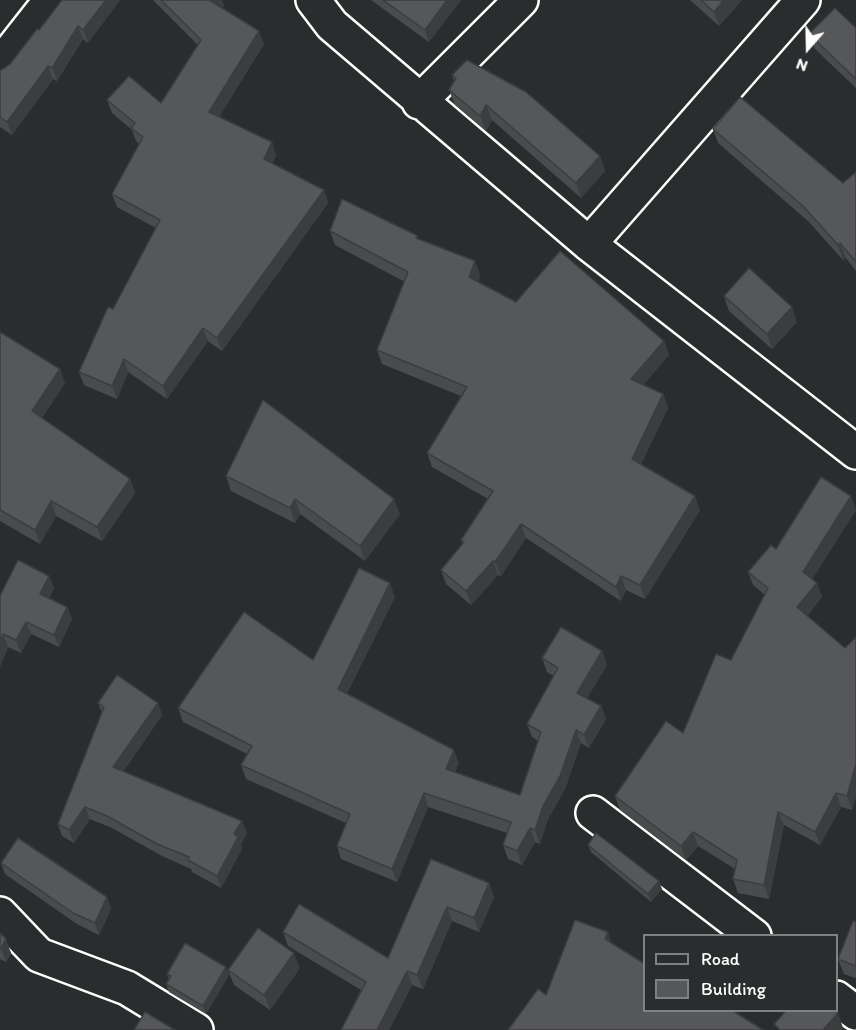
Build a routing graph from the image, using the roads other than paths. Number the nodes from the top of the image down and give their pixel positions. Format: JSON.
{"nodes":[{"id":1,"x":51,"y":0,"type":"edge"},
{"id":2,"x":313,"y":0,"type":"edge"},
{"id":3,"x":521,"y":0,"type":"edge"},
{"id":4,"x":803,"y":0,"type":"edge"},
{"id":5,"x":0,"y":65,"type":"edge"},
{"id":6,"x":419,"y":102,"type":"junction"},
{"id":7,"x":589,"y":244,"type":"junction"},
{"id":8,"x":856,"y":452,"type":"edge"},
{"id":9,"x":593,"y":813,"type":"dead end"},
{"id":10,"x":0,"y":914,"type":"edge"},
{"id":11,"x":751,"y":934,"type":"edge"},
{"id":12,"x":838,"y":999,"type":"edge"},
{"id":13,"x":856,"y":1013,"type":"edge"},
{"id":14,"x":196,"y":1030,"type":"edge"}],
"edges":[{"from":1,"to":5,"type":"street"},
{"from":2,"to":6,"type":"street"},
{"from":3,"to":6,"type":"street"},
{"from":4,"to":7,"type":"street"},
{"from":6,"to":7,"type":"street"},
{"from":7,"to":8,"type":"street"},
{"from":9,"to":11,"type":"street"},
{"from":10,"to":14,"type":"street"},
{"from":12,"to":13,"type":"street"}]}
